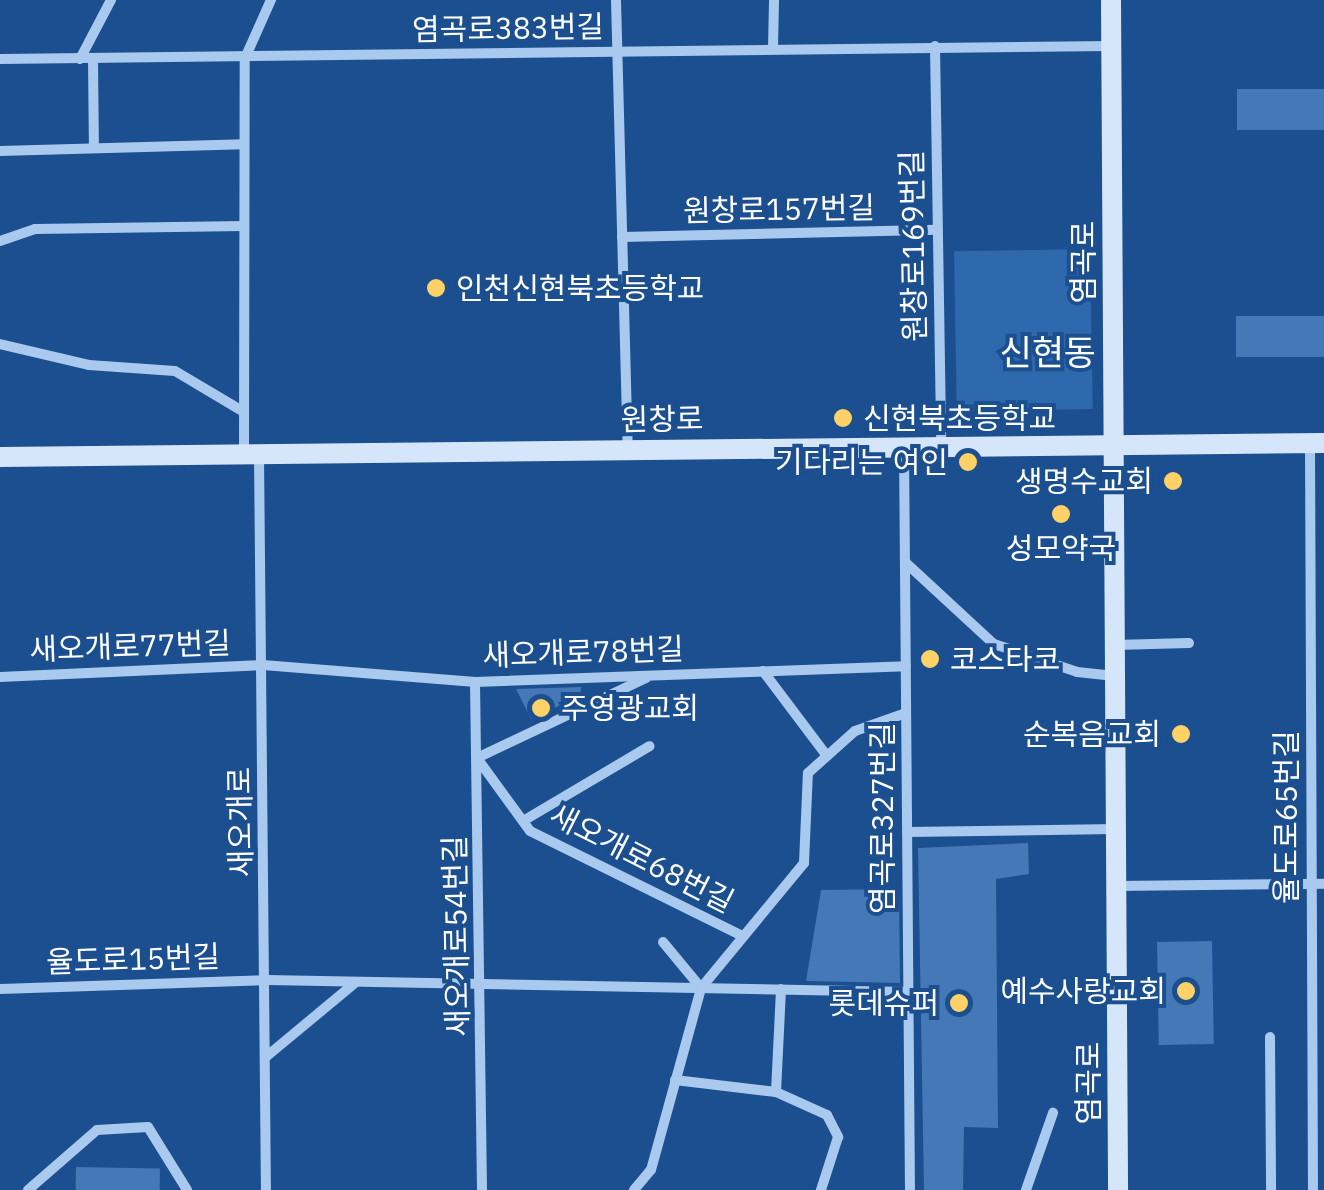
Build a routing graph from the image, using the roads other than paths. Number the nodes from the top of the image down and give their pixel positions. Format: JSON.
{"nodes":[{"id":1,"x":111,"y":0,"type":"edge"},
{"id":2,"x":272,"y":0,"type":"edge"},
{"id":3,"x":616,"y":0,"type":"edge"},
{"id":4,"x":774,"y":0,"type":"edge"},
{"id":5,"x":1111,"y":0,"type":"edge"},
{"id":6,"x":935,"y":46,"type":"junction"},
{"id":7,"x":1111,"y":46,"type":"junction"},
{"id":8,"x":773,"y":49,"type":"junction"},
{"id":9,"x":616,"y":52,"type":"junction"},
{"id":10,"x":244,"y":58,"type":"junction"},
{"id":11,"x":86,"y":59,"type":"junction"},
{"id":12,"x":0,"y":60,"type":"edge"},
{"id":13,"x":244,"y":144,"type":"junction"},
{"id":14,"x":94,"y":148,"type":"junction"},
{"id":15,"x":0,"y":151,"type":"edge"},
{"id":16,"x":244,"y":226,"type":"junction"},
{"id":17,"x":938,"y":230,"type":"junction"},
{"id":18,"x":622,"y":237,"type":"junction"},
{"id":19,"x":0,"y":240,"type":"edge"},
{"id":20,"x":0,"y":344,"type":"edge"},
{"id":21,"x":244,"y":412,"type":"junction"},
{"id":22,"x":1114,"y":443,"type":"junction"},
{"id":23,"x":1317,"y":443,"type":"edge"},
{"id":24,"x":941,"y":445,"type":"junction"},
{"id":25,"x":904,"y":446,"type":"junction"},
{"id":26,"x":628,"y":449,"type":"junction"},
{"id":27,"x":252,"y":454,"type":"junction"},
{"id":28,"x":0,"y":457,"type":"edge"},
{"id":29,"x":905,"y":562,"type":"junction"},
{"id":30,"x":1189,"y":643,"type":"dead end"},
{"id":31,"x":1115,"y":644,"type":"junction"},
{"id":32,"x":1310,"y":664,"type":"junction"},
{"id":33,"x":1324,"y":664,"type":"edge"},
{"id":34,"x":263,"y":666,"type":"junction"},
{"id":35,"x":906,"y":666,"type":"junction"},
{"id":36,"x":764,"y":671,"type":"junction"},
{"id":37,"x":653,"y":675,"type":"junction"},
{"id":38,"x":0,"y":676,"type":"edge"},
{"id":39,"x":1115,"y":676,"type":"junction"},
{"id":40,"x":475,"y":682,"type":"junction"},
{"id":41,"x":906,"y":713,"type":"junction"},
{"id":42,"x":650,"y":746,"type":"dead end"},
{"id":43,"x":827,"y":756,"type":"junction"},
{"id":44,"x":477,"y":758,"type":"junction"},
{"id":45,"x":523,"y":821,"type":"junction"},
{"id":46,"x":1116,"y":829,"type":"junction"},
{"id":47,"x":907,"y":832,"type":"junction"},
{"id":48,"x":1311,"y":884,"type":"junction"},
{"id":49,"x":1324,"y":884,"type":"edge"},
{"id":50,"x":1116,"y":886,"type":"junction"},
{"id":51,"x":742,"y":936,"type":"junction"},
{"id":52,"x":663,"y":942,"type":"dead end"},
{"id":53,"x":268,"y":980,"type":"junction"},
{"id":54,"x":356,"y":982,"type":"junction"},
{"id":55,"x":483,"y":984,"type":"junction"},
{"id":56,"x":0,"y":988,"type":"edge"},
{"id":57,"x":700,"y":988,"type":"junction"},
{"id":58,"x":781,"y":989,"type":"junction"},
{"id":59,"x":908,"y":992,"type":"junction"},
{"id":60,"x":1270,"y":1037,"type":"dead end"},
{"id":61,"x":267,"y":1056,"type":"junction"},
{"id":62,"x":676,"y":1080,"type":"junction"},
{"id":63,"x":776,"y":1092,"type":"junction"},
{"id":64,"x":1318,"y":1098,"type":"edge"},
{"id":65,"x":1053,"y":1113,"type":"dead end"},
{"id":66,"x":32,"y":1189,"type":"edge"},
{"id":67,"x":187,"y":1190,"type":"edge"},
{"id":68,"x":266,"y":1190,"type":"edge"},
{"id":69,"x":482,"y":1190,"type":"edge"},
{"id":70,"x":634,"y":1190,"type":"edge"},
{"id":71,"x":820,"y":1190,"type":"edge"},
{"id":72,"x":910,"y":1190,"type":"edge"},
{"id":73,"x":1026,"y":1190,"type":"edge"},
{"id":74,"x":1118,"y":1190,"type":"edge"},
{"id":75,"x":1271,"y":1190,"type":"edge"},
{"id":76,"x":1312,"y":1190,"type":"edge"}],
"edges":[{"from":1,"to":11,"type":"street"},
{"from":2,"to":10,"type":"street","name":"새오개로"},
{"from":3,"to":9,"type":"street"},
{"from":4,"to":8,"type":"street"},
{"from":5,"to":7,"type":"street","name":"염곡로"},
{"from":6,"to":7,"type":"street","name":"염곡로383번길"},
{"from":6,"to":8,"type":"street","name":"염곡로383번길"},
{"from":6,"to":17,"type":"street","name":"원창로169번길"},
{"from":7,"to":22,"type":"street","name":"염곡로"},
{"from":8,"to":9,"type":"street","name":"염곡로383번길"},
{"from":9,"to":10,"type":"street","name":"염곡로383번길"},
{"from":9,"to":18,"type":"street"},
{"from":10,"to":11,"type":"street","name":"염곡로383번길"},
{"from":10,"to":13,"type":"street","name":"새오개로"},
{"from":11,"to":12,"type":"street","name":"염곡로383번길"},
{"from":11,"to":14,"type":"street"},
{"from":13,"to":14,"type":"street"},
{"from":13,"to":16,"type":"street","name":"새오개로"},
{"from":14,"to":15,"type":"street"},
{"from":16,"to":19,"type":"street"},
{"from":16,"to":21,"type":"street","name":"새오개로"},
{"from":17,"to":18,"type":"street","name":"원창로157번길"},
{"from":17,"to":24,"type":"street","name":"원창로169번길"},
{"from":18,"to":26,"type":"street"},
{"from":20,"to":21,"type":"street"},
{"from":21,"to":27,"type":"street","name":"새오개로"},
{"from":22,"to":23,"type":"street","name":"원창로"},
{"from":22,"to":24,"type":"street","name":"원창로"},
{"from":22,"to":31,"type":"street","name":"염곡로"},
{"from":23,"to":32,"type":"street","name":"율도로65번길"},
{"from":24,"to":25,"type":"street","name":"원창로"},
{"from":25,"to":26,"type":"street","name":"원창로"},
{"from":25,"to":29,"type":"street","name":"염곡로327번길"},
{"from":26,"to":27,"type":"street","name":"원창로"},
{"from":27,"to":28,"type":"street","name":"원창로"},
{"from":27,"to":34,"type":"street","name":"새오개로"},
{"from":29,"to":35,"type":"street","name":"염곡로327번길"},
{"from":29,"to":39,"type":"street"},
{"from":30,"to":31,"type":"street"},
{"from":31,"to":39,"type":"street","name":"염곡로"},
{"from":32,"to":33,"type":"street"},
{"from":32,"to":48,"type":"street","name":"율도로65번길"},
{"from":34,"to":38,"type":"street","name":"새오개로77번길"},
{"from":34,"to":40,"type":"street","name":"새오개로78번길"},
{"from":34,"to":53,"type":"street","name":"새오개로"},
{"from":35,"to":36,"type":"street","name":"새오개로78번길"},
{"from":35,"to":41,"type":"street","name":"염곡로327번길"},
{"from":36,"to":37,"type":"street","name":"새오개로78번길"},
{"from":36,"to":43,"type":"street"},
{"from":37,"to":40,"type":"street","name":"새오개로78번길"},
{"from":37,"to":44,"type":"street"},
{"from":39,"to":46,"type":"street","name":"염곡로"},
{"from":40,"to":44,"type":"street","name":"새오개로54번길"},
{"from":41,"to":43,"type":"street","name":"새오개로68번길"},
{"from":41,"to":47,"type":"street","name":"염곡로327번길"},
{"from":42,"to":45,"type":"street"},
{"from":43,"to":51,"type":"street","name":"새오개로68번길"},
{"from":44,"to":45,"type":"street"},
{"from":44,"to":55,"type":"street","name":"새오개로54번길"},
{"from":45,"to":51,"type":"street","name":"새오개로68번길"},
{"from":46,"to":47,"type":"street"},
{"from":46,"to":50,"type":"street","name":"염곡로"},
{"from":47,"to":59,"type":"street","name":"염곡로327번길"},
{"from":48,"to":49,"type":"street"},
{"from":48,"to":50,"type":"street"},
{"from":48,"to":64,"type":"street","name":"율도로65번길"},
{"from":50,"to":74,"type":"street","name":"염곡로"},
{"from":51,"to":57,"type":"street","name":"새오개로68번길"},
{"from":52,"to":57,"type":"street"},
{"from":53,"to":54,"type":"street"},
{"from":53,"to":56,"type":"street","name":"율도로15번길"},
{"from":53,"to":61,"type":"street","name":"새오개로"},
{"from":54,"to":55,"type":"street"},
{"from":54,"to":61,"type":"street"},
{"from":55,"to":57,"type":"street"},
{"from":55,"to":69,"type":"street","name":"새오개로54번길"},
{"from":57,"to":58,"type":"street"},
{"from":57,"to":62,"type":"street"},
{"from":58,"to":59,"type":"street"},
{"from":58,"to":63,"type":"street"},
{"from":59,"to":72,"type":"street","name":"염곡로327번길"},
{"from":60,"to":75,"type":"street"},
{"from":61,"to":68,"type":"street","name":"새오개로"},
{"from":62,"to":63,"type":"street"},
{"from":62,"to":70,"type":"street"},
{"from":63,"to":71,"type":"street"},
{"from":64,"to":76,"type":"street","name":"율도로65번길"},
{"from":65,"to":73,"type":"street","name":"염곡로"},
{"from":66,"to":67,"type":"street"}]}
